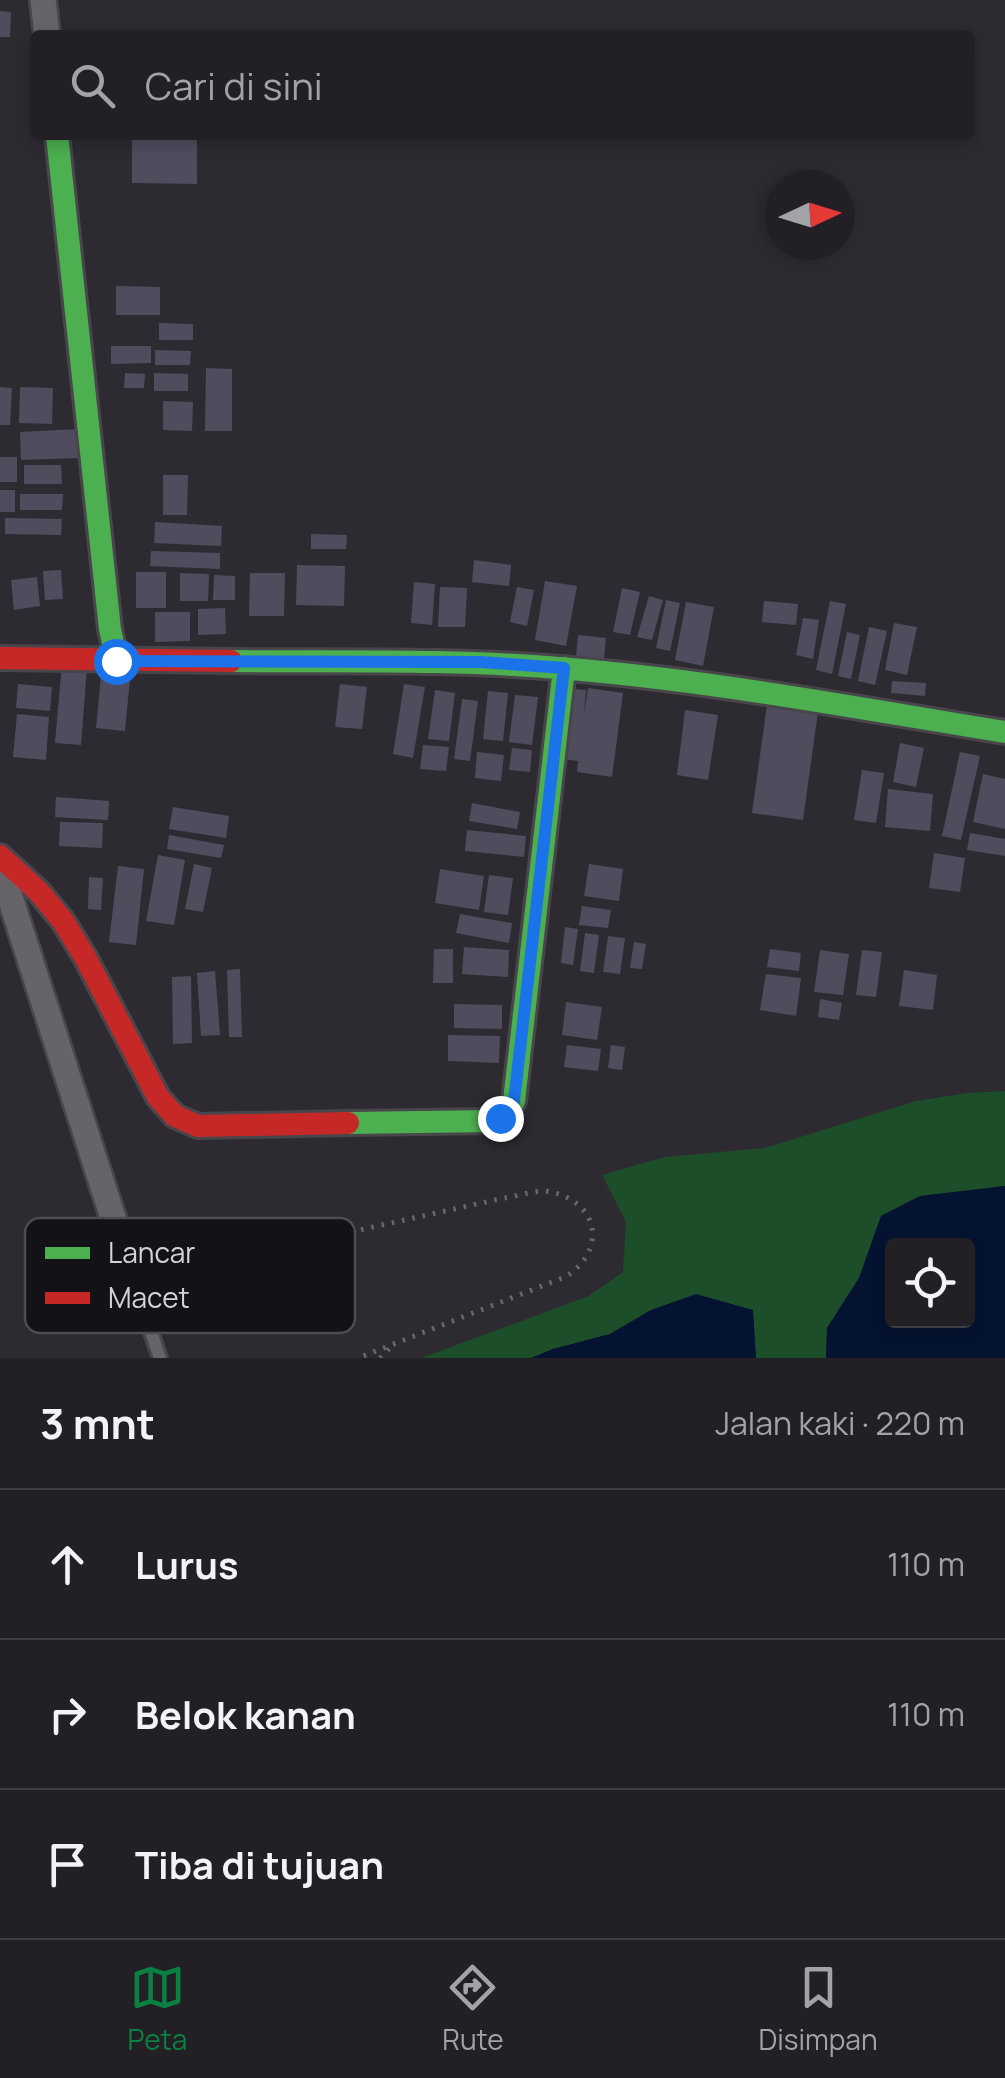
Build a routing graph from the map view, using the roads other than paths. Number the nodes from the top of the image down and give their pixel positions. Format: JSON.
{"nodes":[{"id":1,"x":44,"y":0,"type":"edge"},
{"id":2,"x":47,"y":30,"type":"edge"},
{"id":3,"x":57,"y":140,"type":"edge"},
{"id":4,"x":0,"y":658,"type":"edge"},
{"id":5,"x":116,"y":661,"type":"junction"},
{"id":6,"x":564,"y":668,"type":"junction"},
{"id":7,"x":1005,"y":732,"type":"edge"},
{"id":8,"x":0,"y":856,"type":"edge"},
{"id":9,"x":0,"y":866,"type":"edge"},
{"id":10,"x":113,"y":1218,"type":"edge"},
{"id":11,"x":151,"y":1333,"type":"edge"},
{"id":12,"x":160,"y":1358,"type":"edge"}],
"edges":[{"from":1,"to":2,"type":"street"},
{"from":3,"to":5,"type":"street"},
{"from":4,"to":5,"type":"street"},
{"from":5,"to":6,"type":"street"},
{"from":6,"to":7,"type":"street"},
{"from":6,"to":8,"type":"street"},
{"from":9,"to":10,"type":"street"},
{"from":11,"to":12,"type":"lane"}]}
